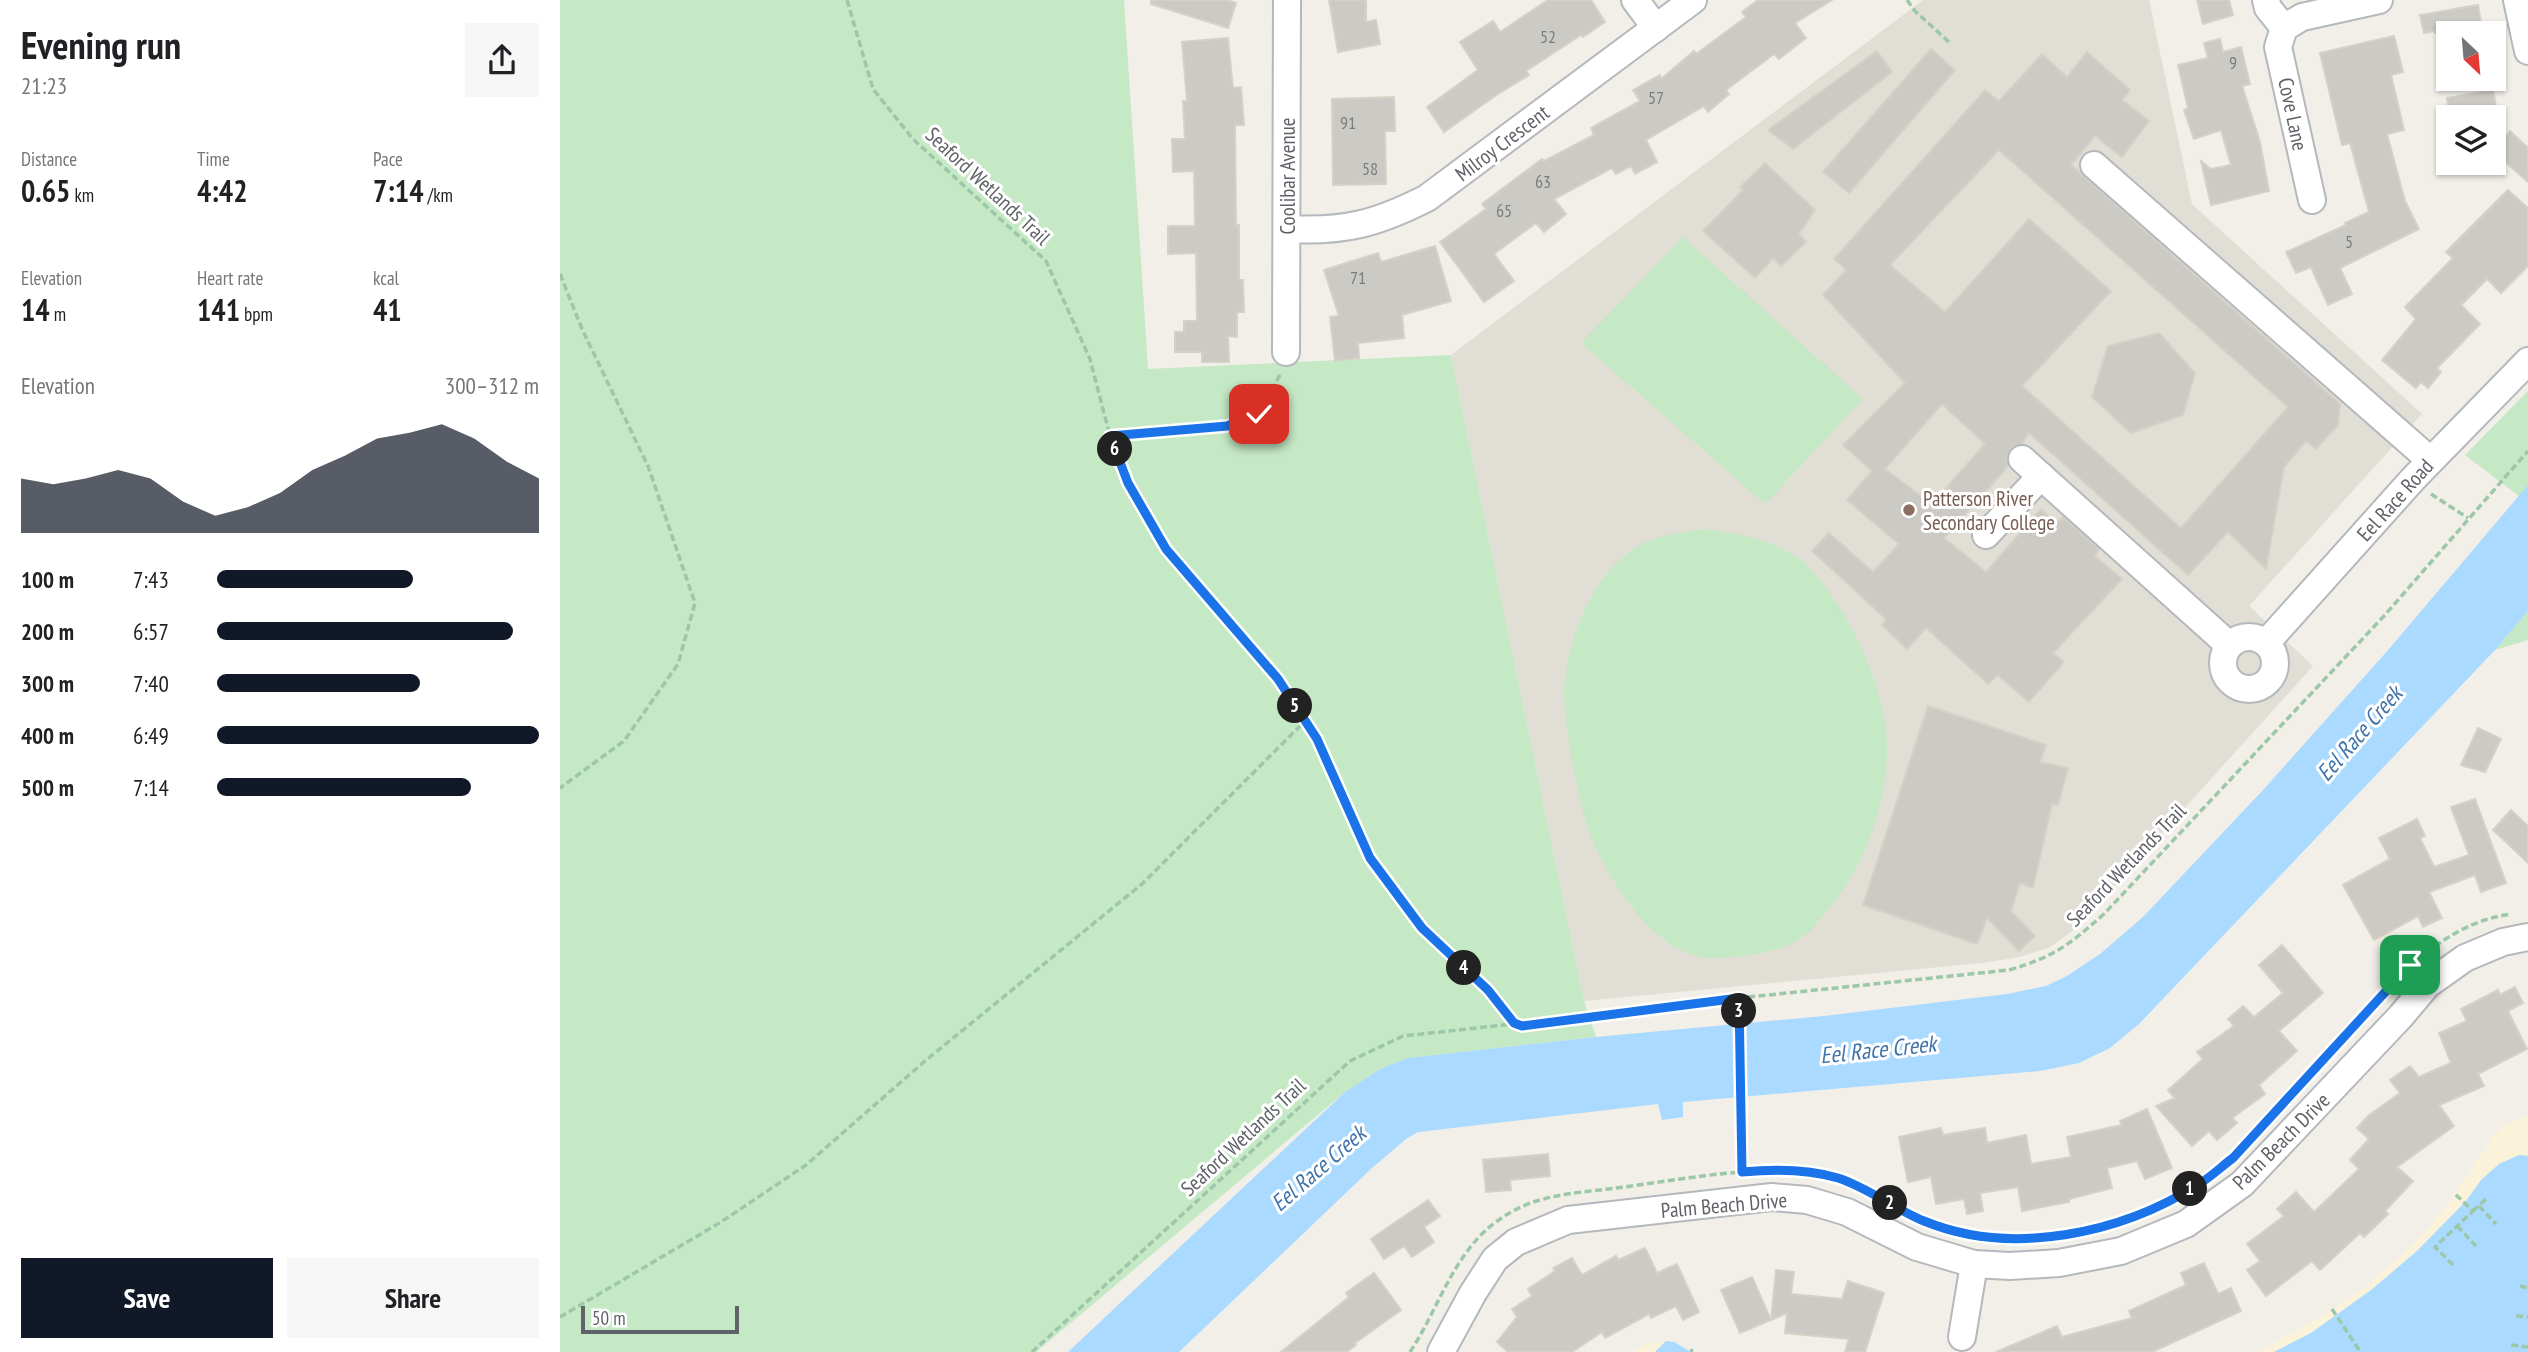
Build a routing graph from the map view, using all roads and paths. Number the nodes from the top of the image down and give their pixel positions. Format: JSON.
{"nodes":[{"id":1,"x":847,"y":0,"type":"edge"},
{"id":2,"x":1287,"y":0,"type":"edge"},
{"id":3,"x":1635,"y":0,"type":"edge"},
{"id":4,"x":1693,"y":0,"type":"edge"},
{"id":5,"x":1907,"y":0,"type":"edge"},
{"id":6,"x":2266,"y":0,"type":"edge"},
{"id":7,"x":2379,"y":0,"type":"edge"},
{"id":8,"x":2517,"y":0,"type":"edge"},
{"id":9,"x":1656,"y":28,"type":"junction"},
{"id":10,"x":2284,"y":29,"type":"junction"},
{"id":11,"x":1949,"y":42,"type":"dead end"},
{"id":12,"x":2528,"y":51,"type":"edge"},
{"id":13,"x":2094,"y":165,"type":"dead end"},
{"id":14,"x":2312,"y":200,"type":"dead end"},
{"id":15,"x":1287,"y":229,"type":"junction"},
{"id":16,"x":560,"y":274,"type":"edge"},
{"id":17,"x":1284,"y":361,"type":"joint"},
{"id":18,"x":2528,"y":361,"type":"edge"},
{"id":19,"x":1110,"y":436,"type":"junction"},
{"id":20,"x":2528,"y":451,"type":"edge"},
{"id":21,"x":2421,"y":469,"type":"junction"},
{"id":22,"x":2468,"y":518,"type":"junction"},
{"id":23,"x":1986,"y":535,"type":"dead end"},
{"id":24,"x":2266,"y":643,"type":"junction"},
{"id":25,"x":2230,"y":645,"type":"junction"},
{"id":26,"x":1305,"y":721,"type":"junction"},
{"id":27,"x":560,"y":788,"type":"edge"},
{"id":28,"x":2516,"y":914,"type":"dead end"},
{"id":29,"x":2528,"y":937,"type":"edge"},
{"id":30,"x":1739,"y":998,"type":"junction"},
{"id":31,"x":1514,"y":1023,"type":"junction"},
{"id":32,"x":2294,"y":1092,"type":"dead end"},
{"id":33,"x":2233,"y":1158,"type":"dead end"},
{"id":34,"x":1742,"y":1172,"type":"junction"},
{"id":35,"x":2208,"y":1178,"type":"dead end"},
{"id":36,"x":2199,"y":1184,"type":"dead end"},
{"id":37,"x":2455,"y":1194,"type":"dead end"},
{"id":38,"x":2487,"y":1198,"type":"dead end"},
{"id":39,"x":2479,"y":1206,"type":"junction"},
{"id":40,"x":2473,"y":1211,"type":"junction"},
{"id":41,"x":2496,"y":1224,"type":"dead end"},
{"id":42,"x":2457,"y":1226,"type":"junction"},
{"id":43,"x":1943,"y":1228,"type":"dead end"},
{"id":44,"x":1954,"y":1233,"type":"dead end"},
{"id":45,"x":2476,"y":1246,"type":"dead end"},
{"id":46,"x":1974,"y":1264,"type":"junction"},
{"id":47,"x":2453,"y":1265,"type":"dead end"},
{"id":48,"x":2520,"y":1286,"type":"dead end"},
{"id":49,"x":2528,"y":1288,"type":"edge"},
{"id":50,"x":2332,"y":1309,"type":"dead end"},
{"id":51,"x":2516,"y":1316,"type":"dead end"},
{"id":52,"x":560,"y":1317,"type":"edge"},
{"id":53,"x":2528,"y":1317,"type":"edge"},
{"id":54,"x":1962,"y":1338,"type":"dead end"},
{"id":55,"x":2511,"y":1345,"type":"dead end"},
{"id":56,"x":2528,"y":1347,"type":"edge"},
{"id":57,"x":2359,"y":1350,"type":"dead end"},
{"id":58,"x":1032,"y":1352,"type":"edge"},
{"id":59,"x":1410,"y":1352,"type":"edge"},
{"id":60,"x":1441,"y":1352,"type":"edge"}],
"edges":[{"from":1,"to":19,"type":"path","name":"Seaford Wetlands Trail"},
{"from":2,"to":15,"type":"street","name":"Coolibar Avenue"},
{"from":3,"to":9,"type":"street"},
{"from":4,"to":9,"type":"street","name":"Milroy Crescent"},
{"from":5,"to":11,"type":"path"},
{"from":6,"to":10,"type":"street"},
{"from":7,"to":10,"type":"street"},
{"from":8,"to":12,"type":"street"},
{"from":9,"to":15,"type":"street","name":"Milroy Crescent"},
{"from":10,"to":14,"type":"street","name":"Cove Lane"},
{"from":13,"to":21,"type":"street"},
{"from":15,"to":17,"type":"street","name":"Coolibar Avenue"},
{"from":16,"to":27,"type":"path"},
{"from":17,"to":19,"type":"path"},
{"from":18,"to":21,"type":"street","name":"Eel Race Road"},
{"from":19,"to":26,"type":"path","name":"Seaford Wetlands Trail"},
{"from":20,"to":22,"type":"path","name":"Seaford Wetlands Trail"},
{"from":21,"to":22,"type":"path"},
{"from":21,"to":24,"type":"street","name":"Eel Race Road"},
{"from":22,"to":30,"type":"path","name":"Seaford Wetlands Trail"},
{"from":23,"to":25,"type":"street"},
{"from":24,"to":25,"type":"street"},
{"from":24,"to":25,"type":"street"},
{"from":26,"to":31,"type":"path","name":"Seaford Wetlands Trail"},
{"from":26,"to":52,"type":"path"},
{"from":28,"to":32,"type":"path"},
{"from":29,"to":46,"type":"street","name":"Palm Beach Drive"},
{"from":30,"to":31,"type":"path","name":"Seaford Wetlands Trail"},
{"from":30,"to":34,"type":"path"},
{"from":31,"to":58,"type":"path","name":"Seaford Wetlands Trail"},
{"from":33,"to":35,"type":"path"},
{"from":34,"to":43,"type":"path"},
{"from":34,"to":59,"type":"path"},
{"from":36,"to":44,"type":"path"},
{"from":37,"to":40,"type":"path"},
{"from":38,"to":39,"type":"path"},
{"from":39,"to":40,"type":"path"},
{"from":39,"to":41,"type":"path"},
{"from":40,"to":42,"type":"path"},
{"from":42,"to":45,"type":"path"},
{"from":42,"to":47,"type":"path"},
{"from":46,"to":54,"type":"street"},
{"from":46,"to":60,"type":"street","name":"Palm Beach Drive"},
{"from":48,"to":49,"type":"path"},
{"from":50,"to":57,"type":"path"},
{"from":51,"to":53,"type":"path"},
{"from":55,"to":56,"type":"path"}]}
